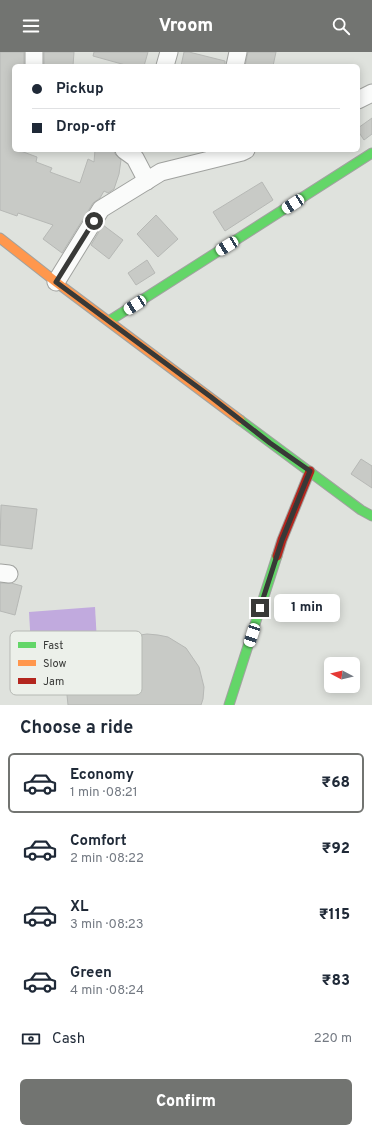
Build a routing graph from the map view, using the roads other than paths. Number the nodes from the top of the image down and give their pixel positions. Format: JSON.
{"nodes":[{"id":1,"x":34,"y":52,"type":"edge"},
{"id":2,"x":169,"y":52,"type":"edge"},
{"id":3,"x":238,"y":52,"type":"edge"},
{"id":4,"x":34,"y":64,"type":"edge"},
{"id":5,"x":166,"y":64,"type":"edge"},
{"id":6,"x":235,"y":64,"type":"edge"},
{"id":7,"x":372,"y":94,"type":"edge"},
{"id":8,"x":360,"y":99,"type":"edge"},
{"id":9,"x":127,"y":152,"type":"edge"},
{"id":10,"x":233,"y":152,"type":"edge"},
{"id":11,"x":372,"y":153,"type":"edge"},
{"id":12,"x":147,"y":181,"type":"junction"},
{"id":13,"x":0,"y":238,"type":"edge"},
{"id":14,"x":56,"y":282,"type":"junction"},
{"id":15,"x":109,"y":321,"type":"junction"},
{"id":16,"x":310,"y":471,"type":"junction"},
{"id":17,"x":372,"y":516,"type":"edge"},
{"id":18,"x":229,"y":705,"type":"edge"}],
"edges":[{"from":1,"to":4,"type":"street"},
{"from":2,"to":5,"type":"street"},
{"from":3,"to":6,"type":"street"},
{"from":7,"to":8,"type":"street"},
{"from":9,"to":12,"type":"street"},
{"from":10,"to":12,"type":"street"},
{"from":11,"to":15,"type":"street"},
{"from":12,"to":14,"type":"street"},
{"from":13,"to":14,"type":"street"},
{"from":14,"to":15,"type":"street"},
{"from":15,"to":16,"type":"street"},
{"from":16,"to":17,"type":"street"},
{"from":16,"to":18,"type":"street"}]}
